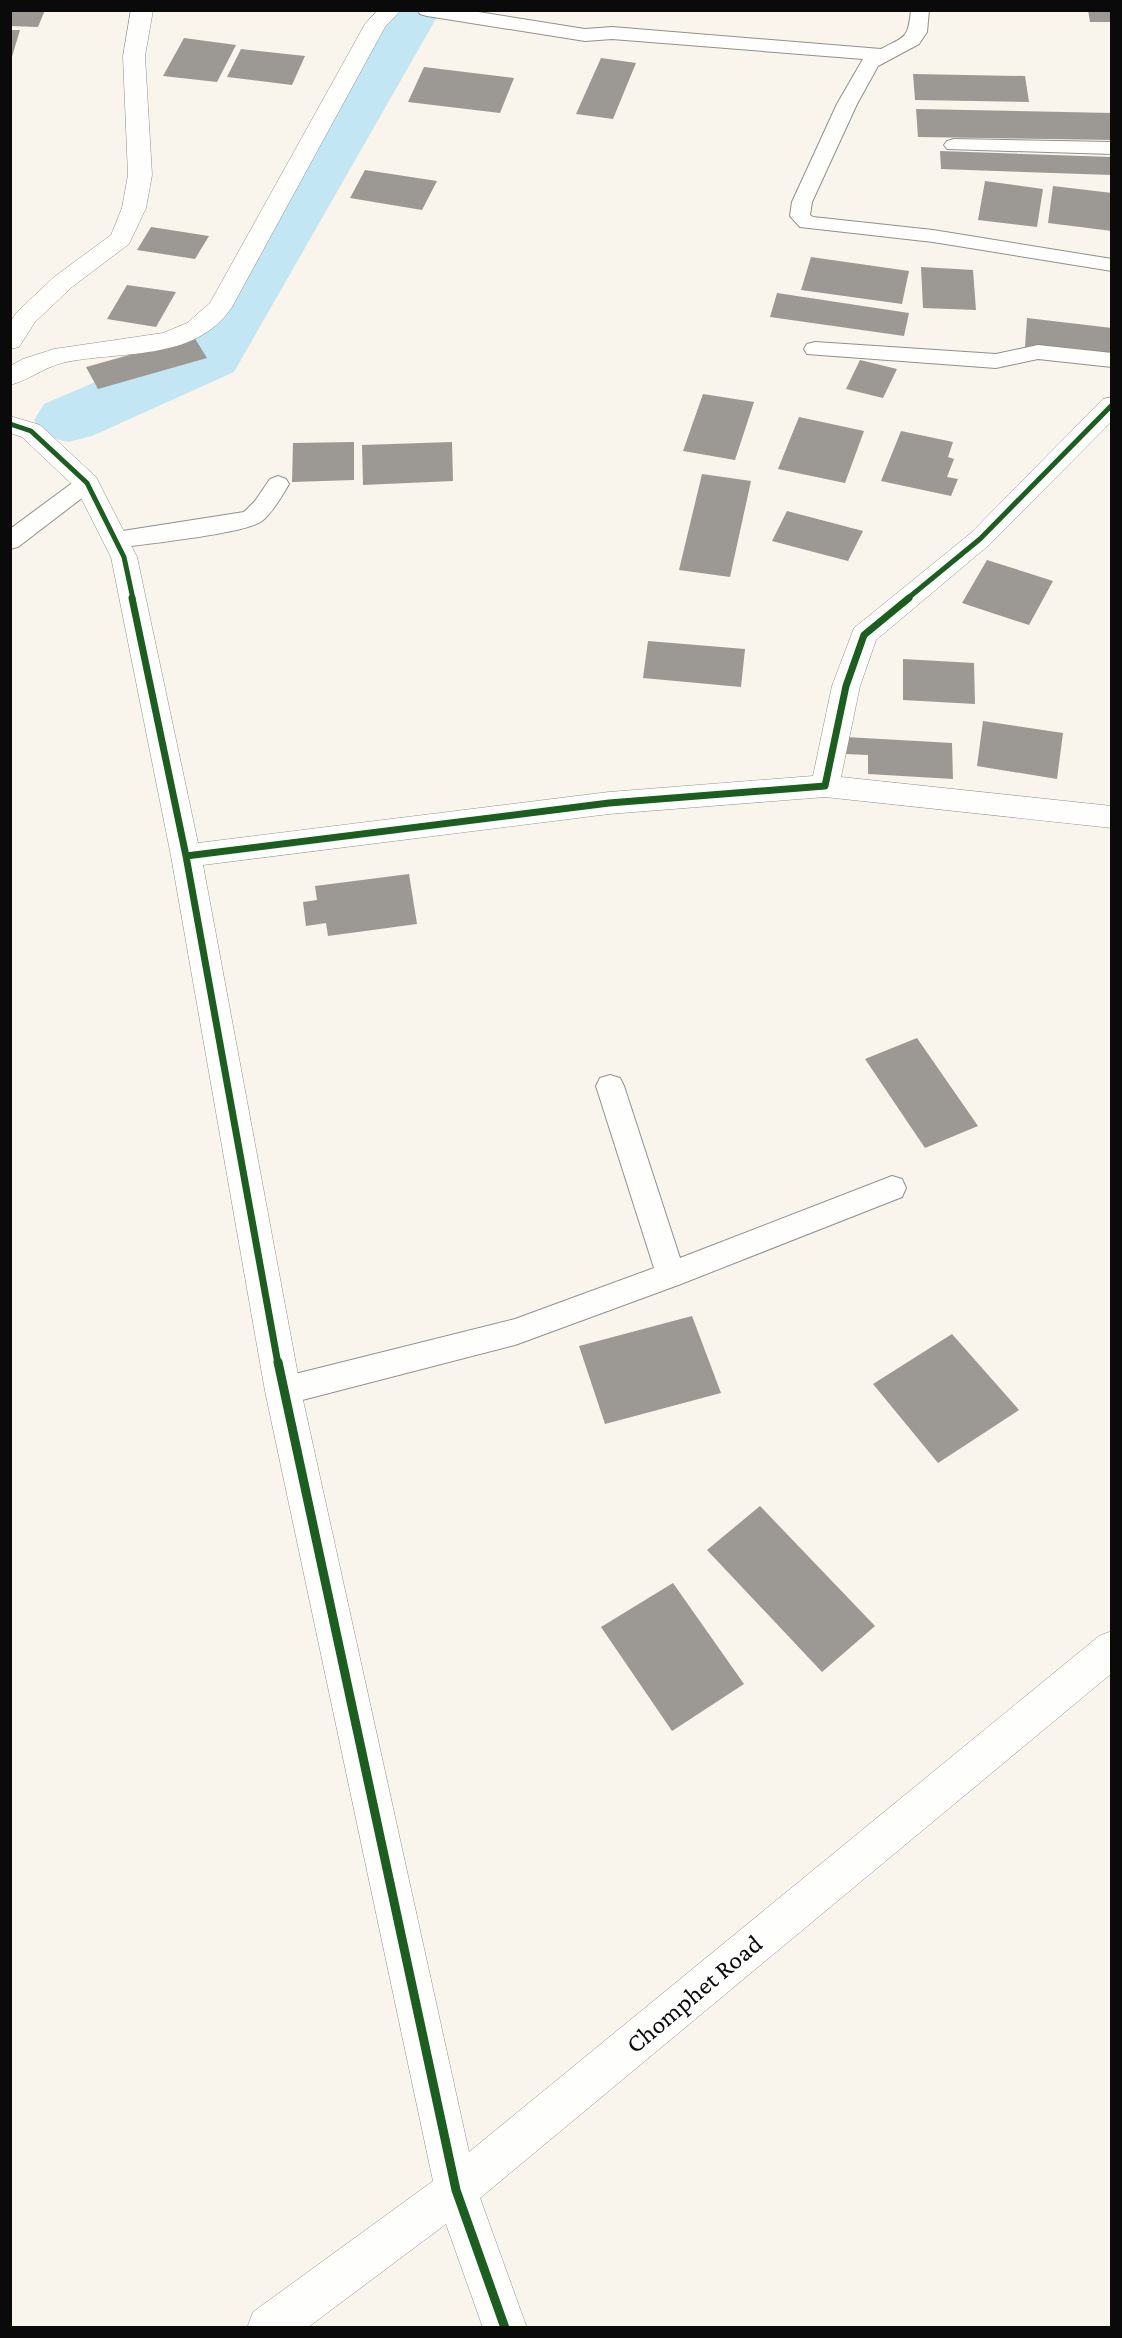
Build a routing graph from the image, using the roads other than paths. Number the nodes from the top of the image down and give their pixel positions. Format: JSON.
{"nodes":[{"id":1,"x":142,"y":10,"type":"edge"},
{"id":2,"x":391,"y":10,"type":"edge"},
{"id":3,"x":920,"y":10,"type":"edge"},
{"id":4,"x":431,"y":11,"type":"edge"},
{"id":5,"x":885,"y":55,"type":"junction"},
{"id":6,"x":954,"y":145,"type":"dead end"},
{"id":7,"x":1112,"y":148,"type":"edge"},
{"id":8,"x":1112,"y":265,"type":"edge"},
{"id":9,"x":10,"y":341,"type":"edge"},
{"id":10,"x":815,"y":349,"type":"dead end"},
{"id":11,"x":1112,"y":360,"type":"edge"},
{"id":12,"x":10,"y":377,"type":"edge"},
{"id":13,"x":1112,"y":405,"type":"edge"},
{"id":14,"x":10,"y":424,"type":"edge"},
{"id":15,"x":87,"y":483,"type":"junction"},
{"id":16,"x":278,"y":484,"type":"dead end"},
{"id":17,"x":116,"y":540,"type":"junction"},
{"id":18,"x":10,"y":541,"type":"edge"},
{"id":19,"x":825,"y":786,"type":"junction"},
{"id":20,"x":1112,"y":817,"type":"edge"},
{"id":21,"x":186,"y":856,"type":"junction"},
{"id":22,"x":610,"y":1086,"type":"dead end"},
{"id":23,"x":892,"y":1188,"type":"dead end"},
{"id":24,"x":671,"y":1275,"type":"junction"},
{"id":25,"x":283,"y":1391,"type":"junction"},
{"id":26,"x":1112,"y":1649,"type":"edge"},
{"id":27,"x":456,"y":2190,"type":"junction"},
{"id":28,"x":268,"y":2328,"type":"edge"},
{"id":29,"x":505,"y":2328,"type":"edge"}],
"edges":[{"from":1,"to":9,"type":"street"},
{"from":2,"to":12,"type":"street"},
{"from":3,"to":5,"type":"lane"},
{"from":4,"to":5,"type":"lane"},
{"from":5,"to":8,"type":"lane"},
{"from":6,"to":7,"type":"lane"},
{"from":10,"to":11,"type":"lane"},
{"from":13,"to":19,"type":"street"},
{"from":14,"to":15,"type":"street"},
{"from":15,"to":17,"type":"street"},
{"from":15,"to":18,"type":"lane"},
{"from":16,"to":17,"type":"lane"},
{"from":17,"to":21,"type":"street"},
{"from":19,"to":20,"type":"street"},
{"from":19,"to":21,"type":"street"},
{"from":21,"to":25,"type":"street"},
{"from":22,"to":24,"type":"lane"},
{"from":23,"to":24,"type":"lane"},
{"from":24,"to":25,"type":"lane"},
{"from":25,"to":27,"type":"street"},
{"from":26,"to":27,"type":"street","name":"Chomphet Road"},
{"from":27,"to":28,"type":"street","name":"Chomphet Road"},
{"from":27,"to":29,"type":"street"}]}
